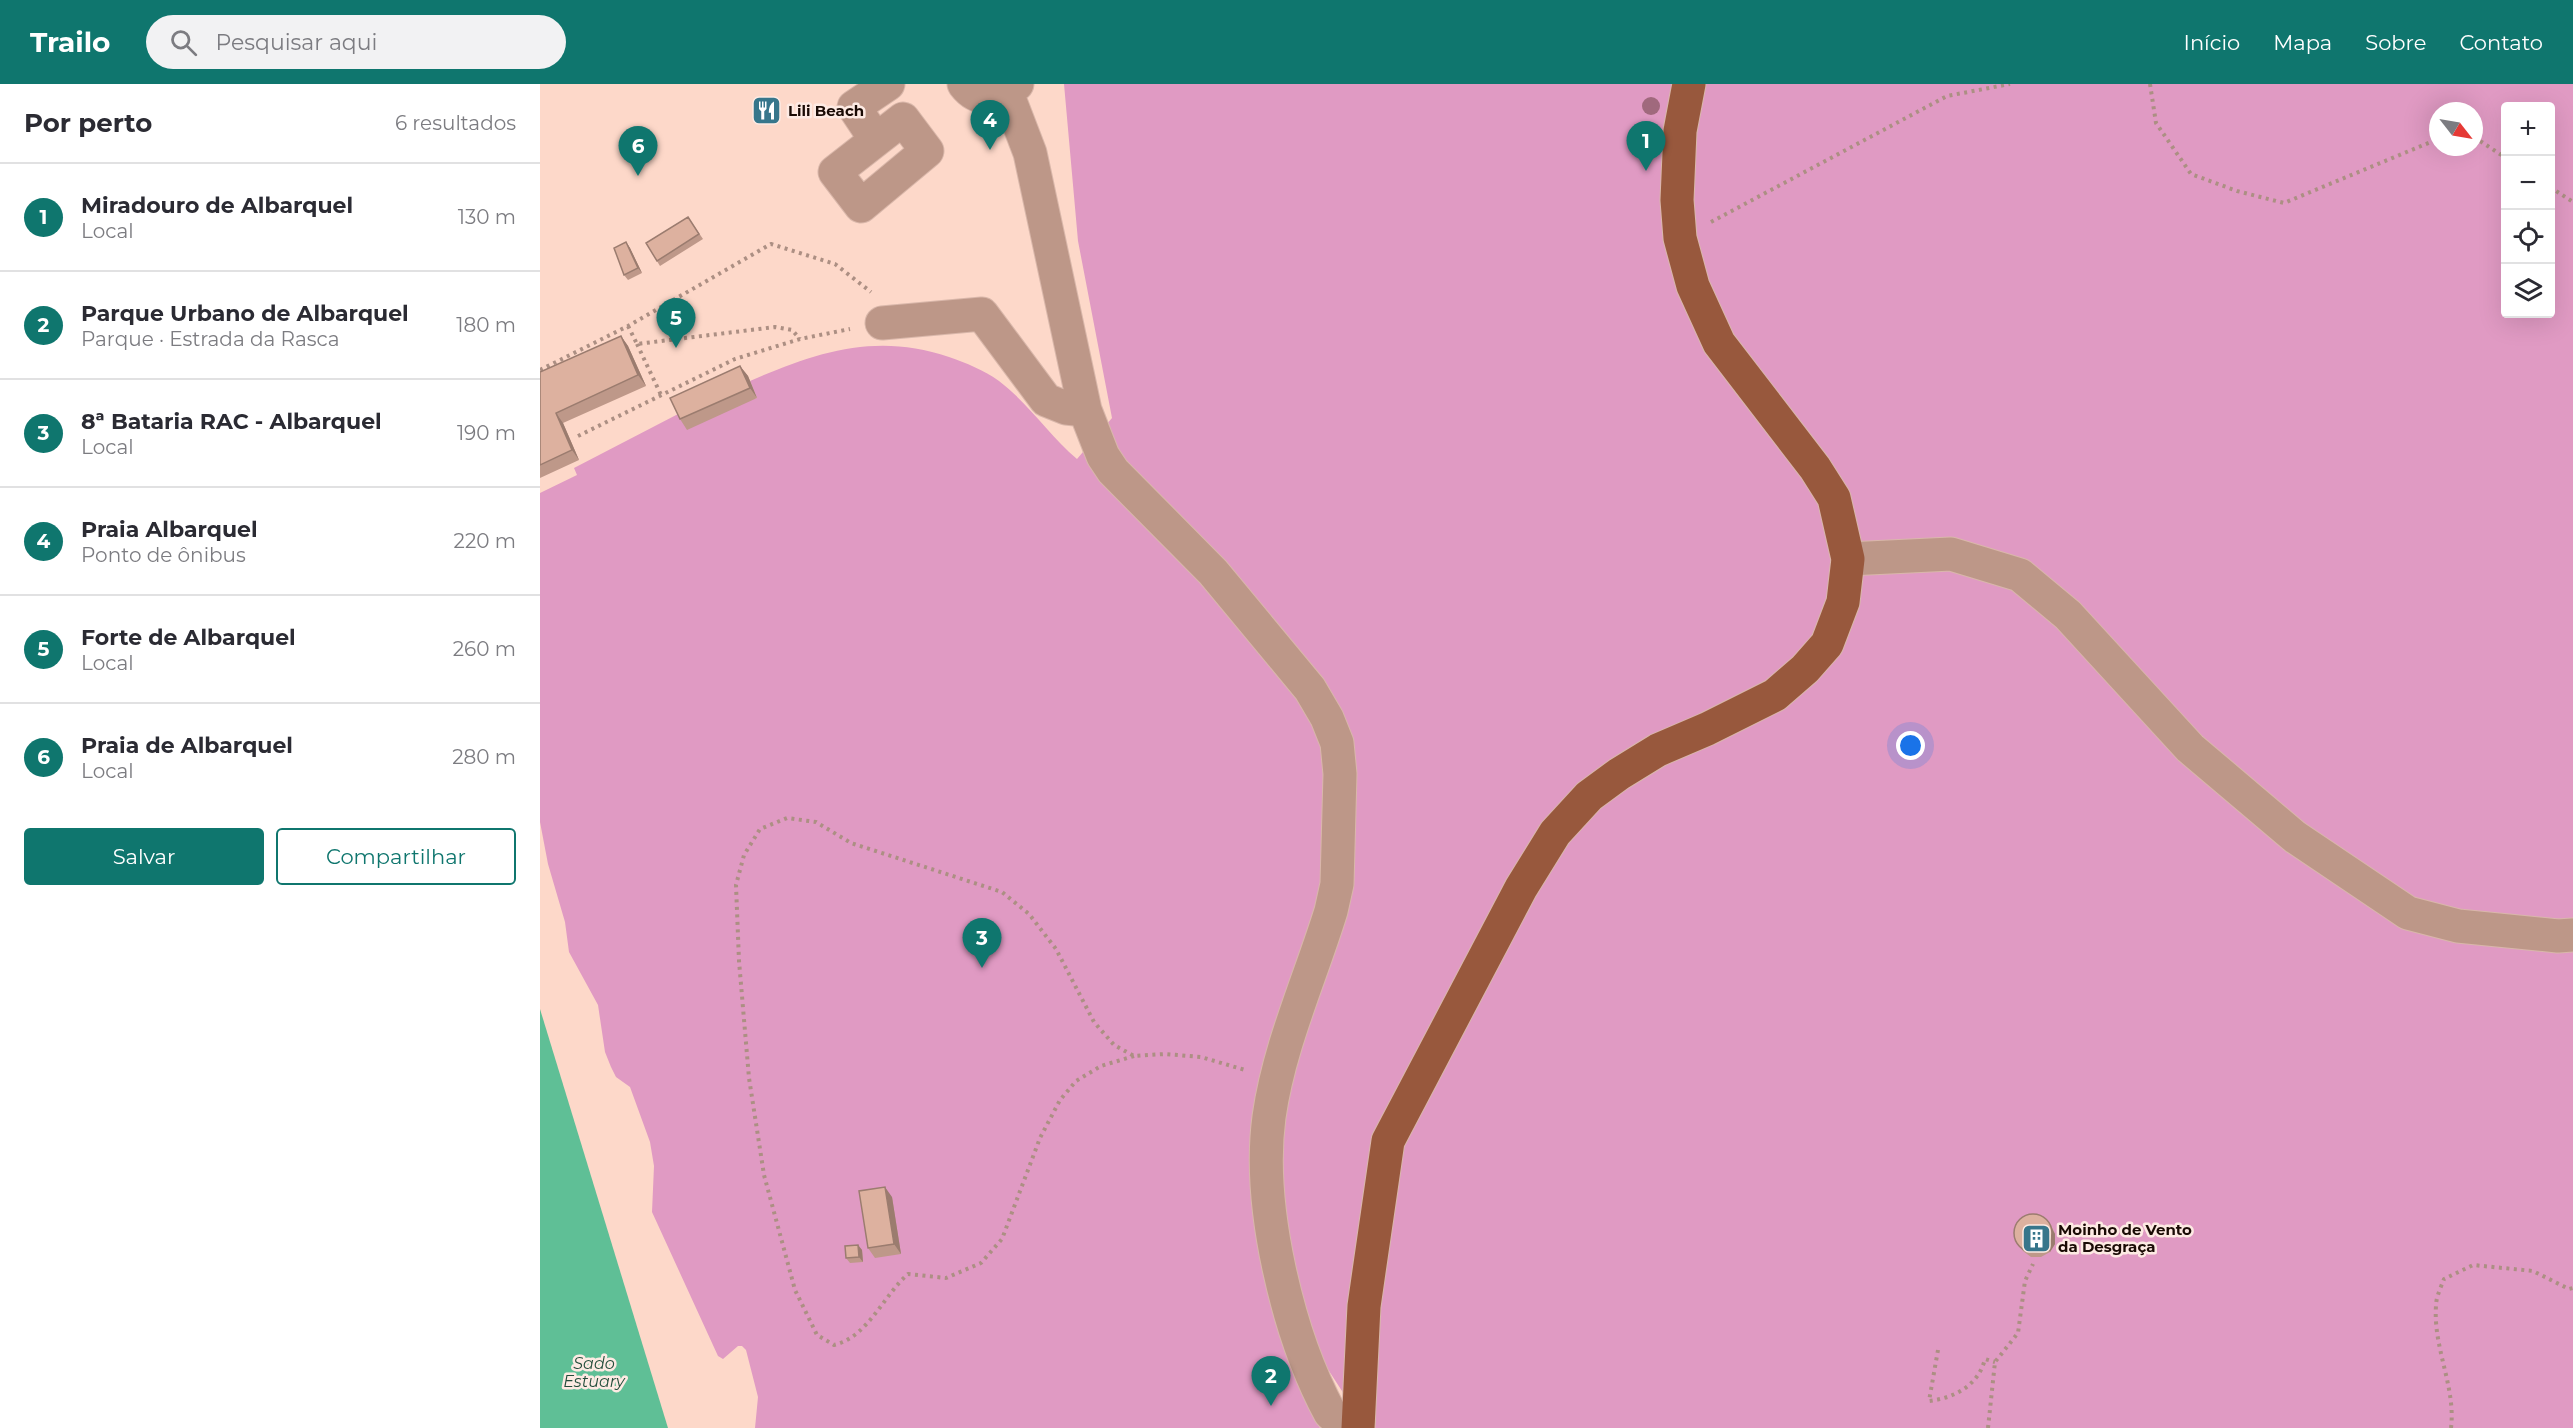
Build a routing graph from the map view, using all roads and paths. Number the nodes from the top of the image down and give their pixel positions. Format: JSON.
{"nodes":[{"id":1,"x":888,"y":84,"type":"edge"},
{"id":2,"x":964,"y":84,"type":"edge"},
{"id":3,"x":1689,"y":84,"type":"edge"},
{"id":4,"x":2010,"y":84,"type":"edge"},
{"id":5,"x":2150,"y":84,"type":"edge"},
{"id":6,"x":1012,"y":89,"type":"edge"},
{"id":7,"x":876,"y":140,"type":"dead end"},
{"id":8,"x":2429,"y":143,"type":"edge"},
{"id":9,"x":2483,"y":143,"type":"edge"},
{"id":10,"x":2502,"y":156,"type":"edge"},
{"id":11,"x":2555,"y":190,"type":"edge"},
{"id":12,"x":2573,"y":202,"type":"edge"},
{"id":13,"x":1680,"y":238,"type":"junction"},
{"id":14,"x":877,"y":324,"type":"junction"},
{"id":15,"x":628,"y":326,"type":"junction"},
{"id":16,"x":800,"y":339,"type":"junction"},
{"id":17,"x":637,"y":344,"type":"junction"},
{"id":18,"x":540,"y":370,"type":"edge"},
{"id":19,"x":661,"y":395,"type":"junction"},
{"id":20,"x":1085,"y":410,"type":"junction"},
{"id":21,"x":578,"y":436,"type":"dead end"},
{"id":22,"x":1848,"y":559,"type":"junction"},
{"id":23,"x":2573,"y":935,"type":"edge"},
{"id":24,"x":1134,"y":1056,"type":"junction"},
{"id":25,"x":1276,"y":1083,"type":"junction"},
{"id":26,"x":2033,"y":1264,"type":"dead end"},
{"id":27,"x":2573,"y":1288,"type":"edge"},
{"id":28,"x":1938,"y":1350,"type":"dead end"},
{"id":29,"x":1995,"y":1362,"type":"junction"},
{"id":30,"x":1358,"y":1424,"type":"edge"},
{"id":31,"x":1988,"y":1428,"type":"edge"},
{"id":32,"x":2451,"y":1428,"type":"edge"}],
"edges":[{"from":1,"to":7,"type":"street"},
{"from":2,"to":6,"type":"street"},
{"from":3,"to":13,"type":"main road"},
{"from":4,"to":13,"type":"path"},
{"from":5,"to":8,"type":"path"},
{"from":6,"to":20,"type":"street"},
{"from":9,"to":10,"type":"path"},
{"from":11,"to":12,"type":"path"},
{"from":13,"to":22,"type":"main road"},
{"from":14,"to":15,"type":"path"},
{"from":14,"to":16,"type":"path"},
{"from":14,"to":20,"type":"street"},
{"from":15,"to":17,"type":"path"},
{"from":15,"to":18,"type":"path"},
{"from":16,"to":17,"type":"path"},
{"from":16,"to":19,"type":"path"},
{"from":17,"to":19,"type":"path"},
{"from":19,"to":21,"type":"path"},
{"from":20,"to":25,"type":"street"},
{"from":22,"to":23,"type":"street"},
{"from":22,"to":30,"type":"main road"},
{"from":24,"to":24,"type":"path"},
{"from":24,"to":25,"type":"path"},
{"from":25,"to":30,"type":"street"},
{"from":26,"to":29,"type":"path"},
{"from":27,"to":32,"type":"path"},
{"from":28,"to":29,"type":"path"},
{"from":29,"to":31,"type":"path"}]}
